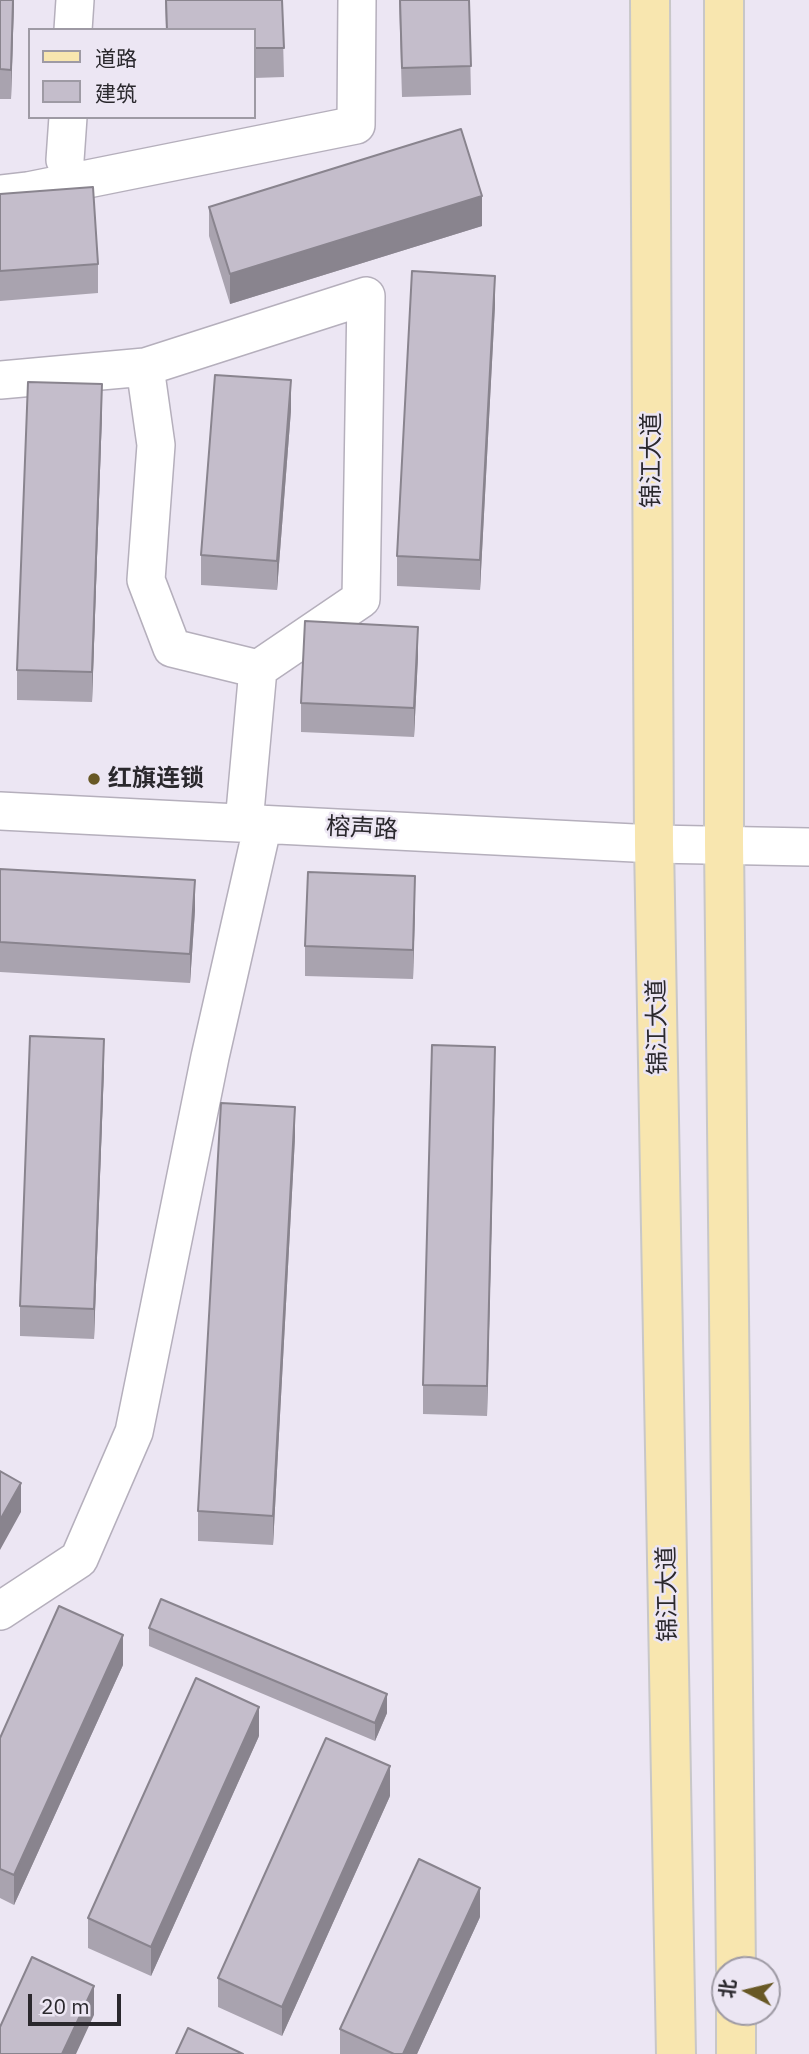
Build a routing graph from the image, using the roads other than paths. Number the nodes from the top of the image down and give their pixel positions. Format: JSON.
{"nodes":[{"id":1,"x":75,"y":0,"type":"edge"},
{"id":2,"x":357,"y":0,"type":"edge"},
{"id":3,"x":650,"y":0,"type":"edge"},
{"id":4,"x":724,"y":0,"type":"edge"},
{"id":5,"x":73,"y":28,"type":"edge"},
{"id":6,"x":68,"y":119,"type":"edge"},
{"id":7,"x":65,"y":160,"type":"dead end"},
{"id":8,"x":0,"y":194,"type":"edge"},
{"id":9,"x":145,"y":367,"type":"junction"},
{"id":10,"x":0,"y":380,"type":"edge"},
{"id":11,"x":258,"y":669,"type":"junction"},
{"id":12,"x":0,"y":811,"type":"edge"},
{"id":13,"x":254,"y":823,"type":"junction"},
{"id":14,"x":724,"y":843,"type":"junction"},
{"id":15,"x":654,"y":844,"type":"junction"},
{"id":16,"x":809,"y":846,"type":"edge"},
{"id":17,"x":0,"y":1611,"type":"edge"},
{"id":18,"x":736,"y":1956,"type":"edge"},
{"id":19,"x":736,"y":2026,"type":"edge"},
{"id":20,"x":676,"y":2054,"type":"edge"},
{"id":21,"x":736,"y":2054,"type":"edge"}],
"edges":[{"from":1,"to":5,"type":"street"},
{"from":2,"to":8,"type":"street"},
{"from":3,"to":15,"type":"main road","name":"锦江大道"},
{"from":4,"to":14,"type":"main road"},
{"from":6,"to":7,"type":"street"},
{"from":9,"to":10,"type":"street"},
{"from":9,"to":11,"type":"street"},
{"from":9,"to":11,"type":"street"},
{"from":11,"to":13,"type":"street"},
{"from":12,"to":13,"type":"street","name":"榕声路"},
{"from":13,"to":15,"type":"street","name":"榕声路"},
{"from":13,"to":17,"type":"street"},
{"from":14,"to":15,"type":"street","name":"榕声路"},
{"from":14,"to":16,"type":"street","name":"榕声路"},
{"from":14,"to":18,"type":"main road"},
{"from":15,"to":20,"type":"main road","name":"锦江大道"},
{"from":19,"to":21,"type":"main road"}]}
